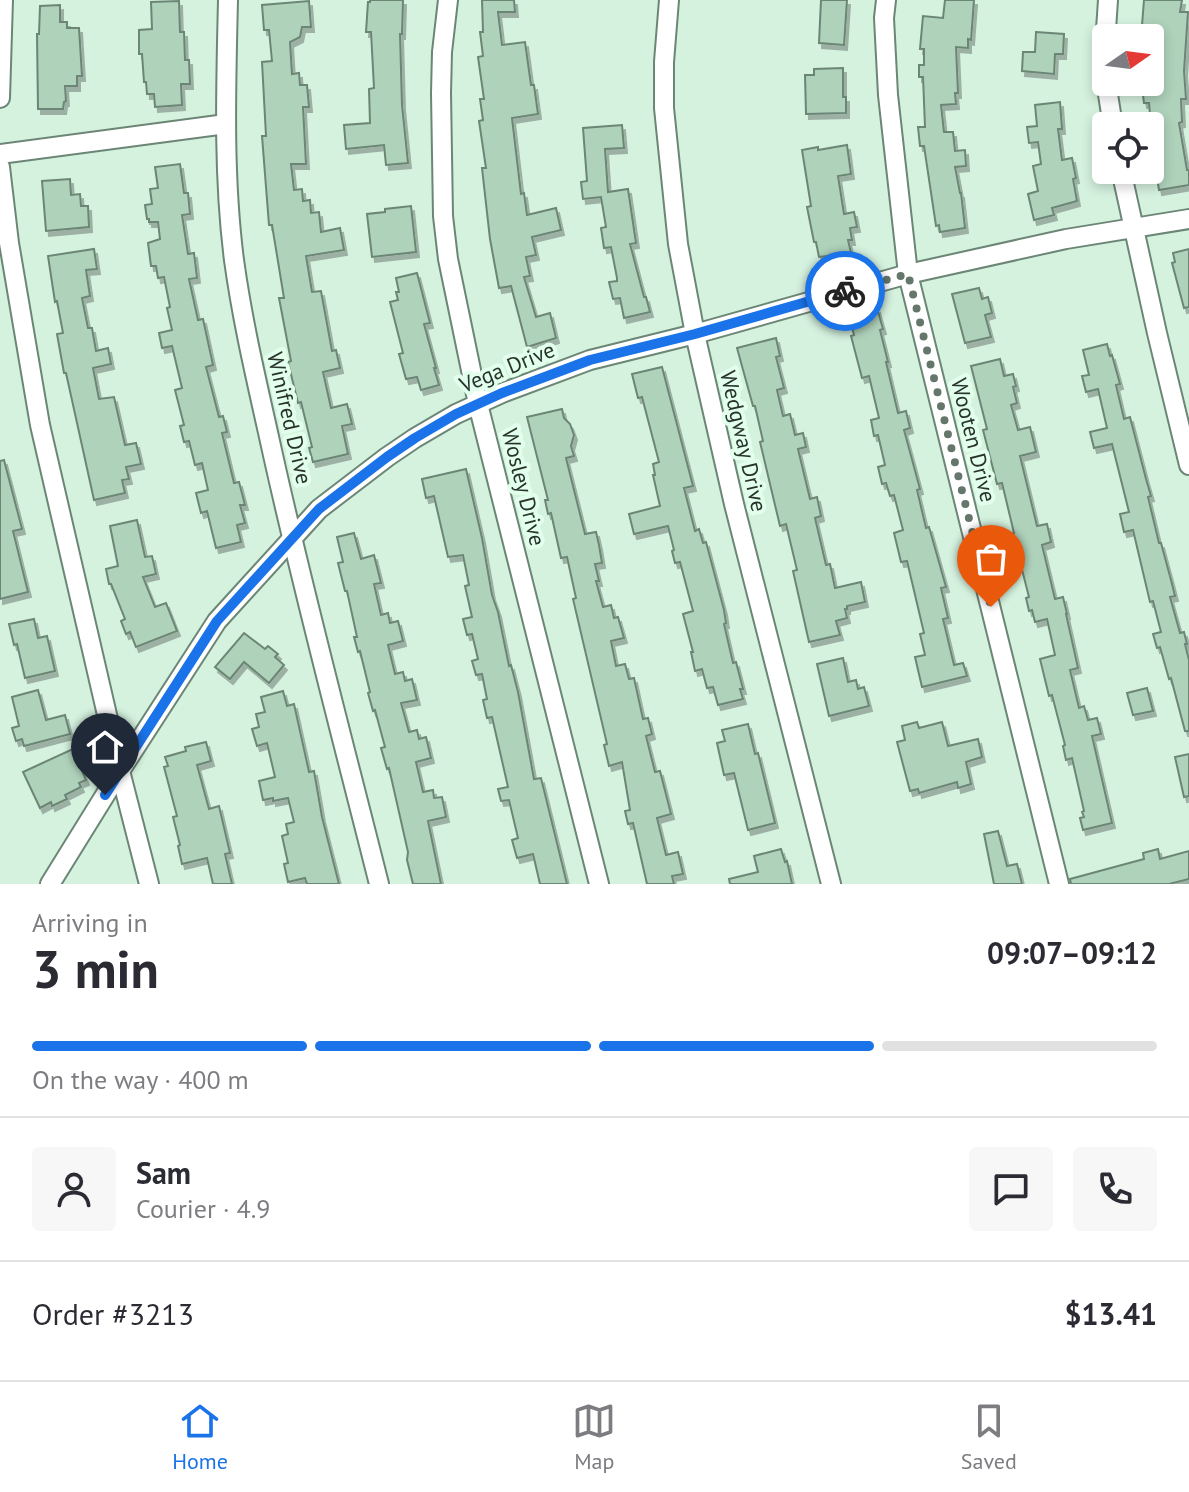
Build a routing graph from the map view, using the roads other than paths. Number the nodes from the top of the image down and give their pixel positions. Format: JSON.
{"nodes":[{"id":1,"x":3,"y":0,"type":"edge"},
{"id":2,"x":228,"y":0,"type":"edge"},
{"id":3,"x":448,"y":0,"type":"edge"},
{"id":4,"x":669,"y":0,"type":"edge"},
{"id":5,"x":886,"y":0,"type":"edge"},
{"id":6,"x":1108,"y":0,"type":"edge"},
{"id":7,"x":1106,"y":24,"type":"edge"},
{"id":8,"x":0,"y":98,"type":"edge"},
{"id":9,"x":226,"y":124,"type":"junction"},
{"id":10,"x":0,"y":154,"type":"edge"},
{"id":11,"x":0,"y":167,"type":"edge"},
{"id":12,"x":1124,"y":184,"type":"edge"},
{"id":13,"x":1189,"y":219,"type":"edge"},
{"id":14,"x":1133,"y":227,"type":"junction"},
{"id":15,"x":908,"y":274,"type":"junction"},
{"id":16,"x":695,"y":334,"type":"junction"},
{"id":17,"x":478,"y":404,"type":"junction"},
{"id":18,"x":1189,"y":465,"type":"edge"},
{"id":19,"x":292,"y":539,"type":"junction"},
{"id":20,"x":120,"y":771,"type":"junction"},
{"id":21,"x":50,"y":884,"type":"edge"},
{"id":22,"x":149,"y":884,"type":"edge"},
{"id":23,"x":379,"y":884,"type":"edge"},
{"id":24,"x":599,"y":884,"type":"edge"},
{"id":25,"x":831,"y":884,"type":"edge"},
{"id":26,"x":1059,"y":884,"type":"edge"}],
"edges":[{"from":1,"to":8,"type":"street"},
{"from":2,"to":9,"type":"street","name":"Winifred Drive"},
{"from":3,"to":17,"type":"street","name":"Wosley Drive"},
{"from":4,"to":16,"type":"street","name":"Wedgway Drive"},
{"from":5,"to":15,"type":"street","name":"Wooten Drive"},
{"from":6,"to":7,"type":"street"},
{"from":9,"to":10,"type":"street"},
{"from":9,"to":19,"type":"street","name":"Winifred Drive"},
{"from":11,"to":20,"type":"street"},
{"from":12,"to":14,"type":"street"},
{"from":13,"to":14,"type":"street","name":"Vega Drive"},
{"from":14,"to":15,"type":"street","name":"Vega Drive"},
{"from":14,"to":18,"type":"street"},
{"from":15,"to":16,"type":"street","name":"Vega Drive"},
{"from":15,"to":26,"type":"street","name":"Wooten Drive"},
{"from":16,"to":17,"type":"street","name":"Vega Drive"},
{"from":16,"to":25,"type":"street","name":"Wedgway Drive"},
{"from":17,"to":19,"type":"street","name":"Vega Drive"},
{"from":17,"to":24,"type":"street","name":"Wosley Drive"},
{"from":19,"to":20,"type":"street","name":"Vega Drive"},
{"from":19,"to":23,"type":"street","name":"Winifred Drive"},
{"from":20,"to":21,"type":"street","name":"Vega Drive"},
{"from":20,"to":22,"type":"street"}]}
